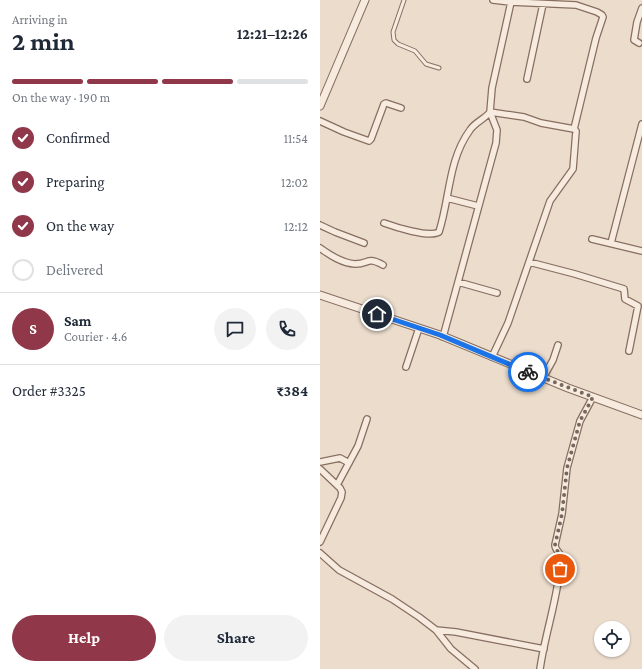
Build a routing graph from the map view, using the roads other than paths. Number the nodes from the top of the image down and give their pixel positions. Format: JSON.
{"nodes":[{"id":1,"x":364,"y":0,"type":"edge"},
{"id":2,"x":404,"y":0,"type":"edge"},
{"id":3,"x":493,"y":0,"type":"edge"},
{"id":4,"x":511,"y":2,"type":"junction"},
{"id":5,"x":577,"y":3,"type":"edge"},
{"id":6,"x":543,"y":4,"type":"junction"},
{"id":7,"x":642,"y":8,"type":"edge"},
{"id":8,"x":641,"y":44,"type":"edge"},
{"id":9,"x":439,"y":68,"type":"dead end"},
{"id":10,"x":527,"y":79,"type":"dead end"},
{"id":11,"x":320,"y":106,"type":"edge"},
{"id":12,"x":401,"y":108,"type":"dead end"},
{"id":13,"x":490,"y":112,"type":"junction"},
{"id":14,"x":320,"y":121,"type":"edge"},
{"id":15,"x":642,"y":124,"type":"edge"},
{"id":16,"x":574,"y":129,"type":"junction"},
{"id":17,"x":447,"y":198,"type":"junction"},
{"id":18,"x":478,"y":206,"type":"junction"},
{"id":19,"x":384,"y":222,"type":"dead end"},
{"id":20,"x":320,"y":225,"type":"edge"},
{"id":21,"x":592,"y":239,"type":"dead end"},
{"id":22,"x":364,"y":243,"type":"dead end"},
{"id":23,"x":611,"y":243,"type":"junction"},
{"id":24,"x":320,"y":248,"type":"edge"},
{"id":25,"x":642,"y":251,"type":"edge"},
{"id":26,"x":529,"y":262,"type":"junction"},
{"id":27,"x":383,"y":265,"type":"dead end"},
{"id":28,"x":458,"y":282,"type":"junction"},
{"id":29,"x":497,"y":293,"type":"dead end"},
{"id":30,"x":320,"y":295,"type":"edge"},
{"id":31,"x":419,"y":328,"type":"junction"},
{"id":32,"x":443,"y":336,"type":"junction"},
{"id":33,"x":558,"y":345,"type":"dead end"},
{"id":34,"x":629,"y":351,"type":"dead end"},
{"id":35,"x":492,"y":357,"type":"junction"},
{"id":36,"x":406,"y":367,"type":"dead end"},
{"id":37,"x":543,"y":378,"type":"junction"},
{"id":38,"x":593,"y":397,"type":"junction"},
{"id":39,"x":642,"y":415,"type":"edge"},
{"id":40,"x":367,"y":419,"type":"dead end"},
{"id":41,"x":320,"y":462,"type":"edge"},
{"id":42,"x":349,"y":464,"type":"junction"},
{"id":43,"x":320,"y":469,"type":"edge"},
{"id":44,"x":337,"y":485,"type":"junction"},
{"id":45,"x":320,"y":542,"type":"edge"},
{"id":46,"x":320,"y":553,"type":"edge"},
{"id":47,"x":436,"y":630,"type":"junction"},
{"id":48,"x":544,"y":649,"type":"junction"},
{"id":49,"x":475,"y":669,"type":"edge"},
{"id":50,"x":540,"y":669,"type":"edge"}],
"edges":[{"from":1,"to":11,"type":"street"},
{"from":2,"to":9,"type":"lane"},
{"from":3,"to":4,"type":"street"},
{"from":4,"to":6,"type":"street"},
{"from":4,"to":13,"type":"street"},
{"from":5,"to":6,"type":"street"},
{"from":5,"to":16,"type":"street"},
{"from":6,"to":10,"type":"street"},
{"from":7,"to":8,"type":"street"},
{"from":12,"to":14,"type":"street"},
{"from":13,"to":16,"type":"street"},
{"from":13,"to":17,"type":"street"},
{"from":13,"to":18,"type":"street"},
{"from":15,"to":23,"type":"street"},
{"from":16,"to":26,"type":"street"},
{"from":17,"to":18,"type":"street"},
{"from":17,"to":19,"type":"street"},
{"from":18,"to":28,"type":"street"},
{"from":20,"to":22,"type":"street"},
{"from":21,"to":23,"type":"street"},
{"from":23,"to":25,"type":"street"},
{"from":24,"to":27,"type":"street"},
{"from":26,"to":34,"type":"street"},
{"from":26,"to":35,"type":"street"},
{"from":28,"to":29,"type":"street"},
{"from":28,"to":32,"type":"street"},
{"from":30,"to":31,"type":"street"},
{"from":31,"to":32,"type":"street"},
{"from":31,"to":36,"type":"street"},
{"from":32,"to":35,"type":"street"},
{"from":33,"to":37,"type":"street"},
{"from":35,"to":37,"type":"street"},
{"from":37,"to":38,"type":"street"},
{"from":38,"to":39,"type":"street"},
{"from":38,"to":48,"type":"street"},
{"from":40,"to":42,"type":"street"},
{"from":41,"to":42,"type":"street"},
{"from":42,"to":44,"type":"street"},
{"from":43,"to":44,"type":"street"},
{"from":44,"to":45,"type":"street"},
{"from":46,"to":47,"type":"street"},
{"from":47,"to":48,"type":"street"},
{"from":47,"to":49,"type":"street"},
{"from":48,"to":50,"type":"street"}]}
